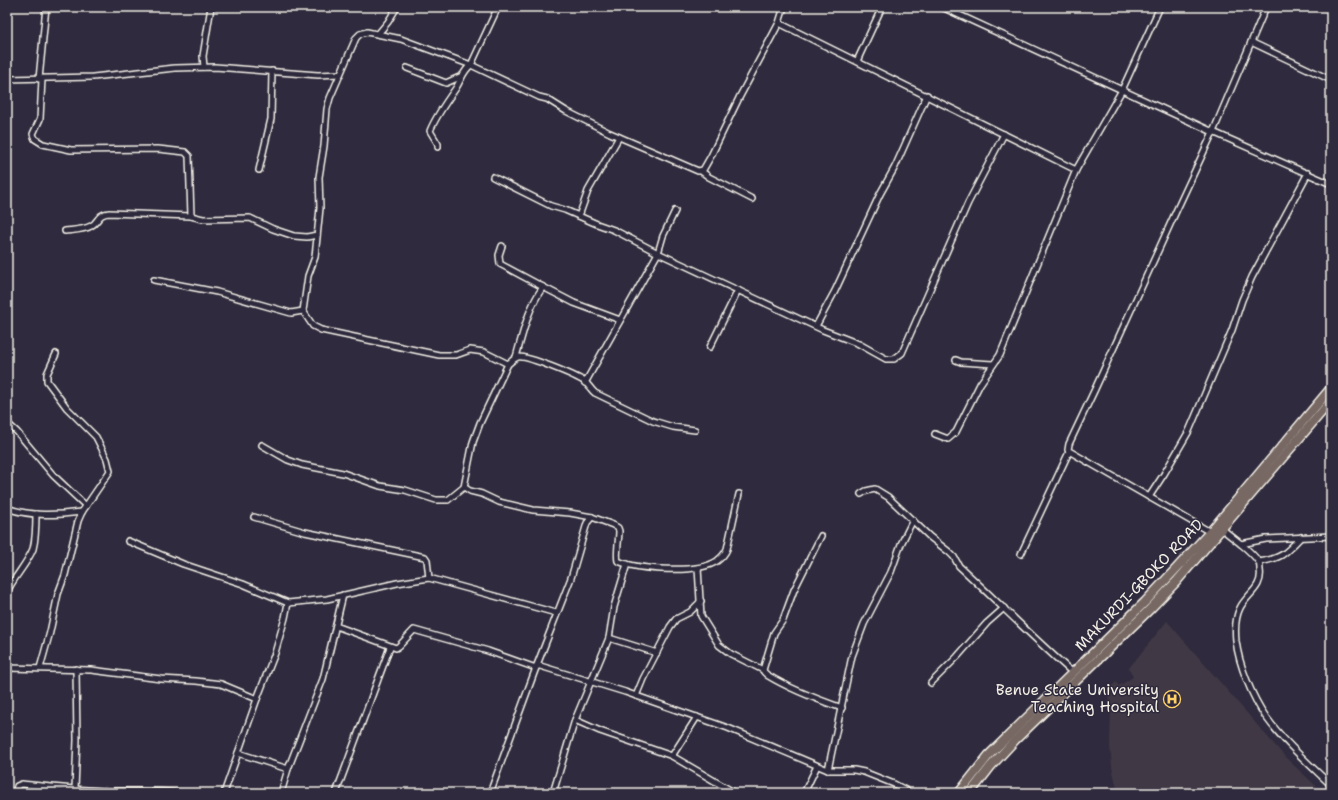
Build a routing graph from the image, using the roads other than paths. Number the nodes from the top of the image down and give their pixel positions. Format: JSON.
{"nodes":[{"id":1,"x":46,"y":7,"type":"edge"},
{"id":2,"x":211,"y":7,"type":"edge"},
{"id":3,"x":397,"y":7,"type":"edge"},
{"id":4,"x":498,"y":7,"type":"edge"},
{"id":5,"x":784,"y":7,"type":"edge"},
{"id":6,"x":882,"y":7,"type":"edge"},
{"id":7,"x":942,"y":7,"type":"edge"},
{"id":8,"x":1160,"y":7,"type":"edge"},
{"id":9,"x":1266,"y":7,"type":"edge"},
{"id":10,"x":779,"y":23,"type":"junction"},
{"id":11,"x":378,"y":34,"type":"junction"},
{"id":12,"x":1251,"y":42,"type":"junction"},
{"id":13,"x":857,"y":61,"type":"junction"},
{"id":14,"x":471,"y":65,"type":"junction"},
{"id":15,"x":204,"y":68,"type":"junction"},
{"id":16,"x":407,"y":68,"type":"dead end"},
{"id":17,"x":272,"y":71,"type":"junction"},
{"id":18,"x":340,"y":74,"type":"junction"},
{"id":19,"x":462,"y":76,"type":"junction"},
{"id":20,"x":7,"y":79,"type":"edge"},
{"id":21,"x":41,"y":79,"type":"junction"},
{"id":22,"x":1331,"y":80,"type":"edge"},
{"id":23,"x":1122,"y":90,"type":"junction"},
{"id":24,"x":927,"y":95,"type":"junction"},
{"id":25,"x":1213,"y":132,"type":"junction"},
{"id":26,"x":1004,"y":134,"type":"junction"},
{"id":27,"x":619,"y":137,"type":"junction"},
{"id":28,"x":438,"y":147,"type":"dead end"},
{"id":29,"x":259,"y":170,"type":"dead end"},
{"id":30,"x":1076,"y":170,"type":"junction"},
{"id":31,"x":701,"y":171,"type":"junction"},
{"id":32,"x":1308,"y":173,"type":"junction"},
{"id":33,"x":493,"y":177,"type":"dead end"},
{"id":34,"x":1331,"y":184,"type":"edge"},
{"id":35,"x":752,"y":199,"type":"dead end"},
{"id":36,"x":675,"y":211,"type":"dead end"},
{"id":37,"x":191,"y":216,"type":"junction"},
{"id":38,"x":579,"y":216,"type":"junction"},
{"id":39,"x":65,"y":231,"type":"dead end"},
{"id":40,"x":317,"y":235,"type":"junction"},
{"id":41,"x":307,"y":237,"type":"junction"},
{"id":42,"x":502,"y":246,"type":"dead end"},
{"id":43,"x":316,"y":247,"type":"junction"},
{"id":44,"x":658,"y":253,"type":"junction"},
{"id":45,"x":154,"y":280,"type":"dead end"},
{"id":46,"x":543,"y":287,"type":"junction"},
{"id":47,"x":738,"y":290,"type":"junction"},
{"id":48,"x":303,"y":311,"type":"junction"},
{"id":49,"x":620,"y":320,"type":"junction"},
{"id":50,"x":816,"y":326,"type":"junction"},
{"id":51,"x":710,"y":347,"type":"dead end"},
{"id":52,"x":56,"y":354,"type":"dead end"},
{"id":53,"x":516,"y":357,"type":"junction"},
{"id":54,"x":956,"y":360,"type":"dead end"},
{"id":55,"x":508,"y":364,"type":"junction"},
{"id":56,"x":993,"y":364,"type":"junction"},
{"id":57,"x":586,"y":383,"type":"junction"},
{"id":58,"x":1331,"y":388,"type":"edge"},
{"id":59,"x":1331,"y":401,"type":"edge"},
{"id":60,"x":7,"y":423,"type":"edge"},
{"id":61,"x":695,"y":430,"type":"dead end"},
{"id":62,"x":935,"y":434,"type":"dead end"},
{"id":63,"x":262,"y":445,"type":"dead end"},
{"id":64,"x":1069,"y":452,"type":"junction"},
{"id":65,"x":464,"y":487,"type":"junction"},
{"id":66,"x":739,"y":494,"type":"dead end"},
{"id":67,"x":862,"y":494,"type":"dead end"},
{"id":68,"x":1149,"y":497,"type":"junction"},
{"id":69,"x":86,"y":506,"type":"junction"},
{"id":70,"x":7,"y":508,"type":"edge"},
{"id":71,"x":82,"y":512,"type":"junction"},
{"id":72,"x":36,"y":514,"type":"junction"},
{"id":73,"x":581,"y":515,"type":"junction"},
{"id":74,"x":254,"y":517,"type":"dead end"},
{"id":75,"x":592,"y":517,"type":"junction"},
{"id":76,"x":913,"y":520,"type":"junction"},
{"id":77,"x":588,"y":524,"type":"junction"},
{"id":78,"x":1222,"y":529,"type":"junction"},
{"id":79,"x":1210,"y":532,"type":"junction"},
{"id":80,"x":821,"y":536,"type":"dead end"},
{"id":81,"x":1331,"y":536,"type":"edge"},
{"id":82,"x":1301,"y":537,"type":"junction"},
{"id":83,"x":128,"y":541,"type":"dead end"},
{"id":84,"x":1241,"y":544,"type":"junction"},
{"id":85,"x":1021,"y":554,"type":"dead end"},
{"id":86,"x":1259,"y":562,"type":"junction"},
{"id":87,"x":627,"y":564,"type":"junction"},
{"id":88,"x":698,"y":568,"type":"junction"},
{"id":89,"x":429,"y":578,"type":"junction"},
{"id":90,"x":7,"y":592,"type":"edge"},
{"id":91,"x":343,"y":595,"type":"junction"},
{"id":92,"x":701,"y":601,"type":"junction"},
{"id":93,"x":288,"y":603,"type":"junction"},
{"id":94,"x":1004,"y":608,"type":"junction"},
{"id":95,"x":690,"y":612,"type":"junction"},
{"id":96,"x":556,"y":613,"type":"junction"},
{"id":97,"x":701,"y":616,"type":"junction"},
{"id":98,"x":336,"y":626,"type":"junction"},
{"id":99,"x":609,"y":638,"type":"junction"},
{"id":100,"x":390,"y":647,"type":"junction"},
{"id":101,"x":657,"y":652,"type":"junction"},
{"id":102,"x":536,"y":666,"type":"junction"},
{"id":103,"x":7,"y":668,"type":"edge"},
{"id":104,"x":40,"y":668,"type":"junction"},
{"id":105,"x":76,"y":669,"type":"junction"},
{"id":106,"x":763,"y":670,"type":"junction"},
{"id":107,"x":1072,"y":672,"type":"junction"},
{"id":108,"x":592,"y":682,"type":"junction"},
{"id":109,"x":931,"y":683,"type":"dead end"},
{"id":110,"x":636,"y":696,"type":"junction"},
{"id":111,"x":257,"y":699,"type":"junction"},
{"id":112,"x":842,"y":708,"type":"junction"},
{"id":113,"x":697,"y":717,"type":"junction"},
{"id":114,"x":575,"y":720,"type":"junction"},
{"id":115,"x":238,"y":753,"type":"junction"},
{"id":116,"x":672,"y":756,"type":"junction"},
{"id":117,"x":817,"y":766,"type":"junction"},
{"id":118,"x":288,"y":769,"type":"junction"},
{"id":119,"x":828,"y":770,"type":"junction"},
{"id":120,"x":1331,"y":785,"type":"edge"},
{"id":121,"x":75,"y":789,"type":"junction"},
{"id":122,"x":16,"y":793,"type":"edge"},
{"id":123,"x":178,"y":793,"type":"edge"},
{"id":124,"x":224,"y":793,"type":"edge"},
{"id":125,"x":281,"y":793,"type":"edge"},
{"id":126,"x":336,"y":793,"type":"edge"},
{"id":127,"x":490,"y":793,"type":"edge"},
{"id":128,"x":553,"y":793,"type":"edge"},
{"id":129,"x":735,"y":793,"type":"edge"},
{"id":130,"x":804,"y":793,"type":"edge"},
{"id":131,"x":911,"y":793,"type":"edge"},
{"id":132,"x":959,"y":793,"type":"edge"},
{"id":133,"x":970,"y":793,"type":"edge"}],
"edges":[{"from":1,"to":21,"type":"street"},
{"from":2,"to":15,"type":"street"},
{"from":3,"to":11,"type":"street"},
{"from":4,"to":14,"type":"street"},
{"from":5,"to":10,"type":"street"},
{"from":6,"to":13,"type":"street"},
{"from":7,"to":23,"type":"street"},
{"from":8,"to":23,"type":"street"},
{"from":9,"to":12,"type":"street"},
{"from":10,"to":13,"type":"street"},
{"from":10,"to":31,"type":"street"},
{"from":11,"to":14,"type":"street"},
{"from":11,"to":18,"type":"street"},
{"from":12,"to":22,"type":"street"},
{"from":12,"to":25,"type":"street"},
{"from":13,"to":24,"type":"street"},
{"from":14,"to":19,"type":"street"},
{"from":14,"to":27,"type":"street"},
{"from":15,"to":17,"type":"street"},
{"from":15,"to":21,"type":"street"},
{"from":16,"to":19,"type":"street"},
{"from":17,"to":18,"type":"street"},
{"from":17,"to":29,"type":"street"},
{"from":18,"to":40,"type":"street"},
{"from":19,"to":28,"type":"street"},
{"from":20,"to":21,"type":"street"},
{"from":21,"to":37,"type":"street"},
{"from":23,"to":25,"type":"street"},
{"from":23,"to":30,"type":"street"},
{"from":24,"to":26,"type":"street"},
{"from":24,"to":50,"type":"street"},
{"from":25,"to":32,"type":"street"},
{"from":25,"to":64,"type":"street"},
{"from":26,"to":30,"type":"street"},
{"from":26,"to":50,"type":"street"},
{"from":27,"to":31,"type":"street"},
{"from":27,"to":38,"type":"street"},
{"from":30,"to":56,"type":"street"},
{"from":31,"to":35,"type":"street"},
{"from":32,"to":34,"type":"street"},
{"from":32,"to":68,"type":"street"},
{"from":33,"to":38,"type":"street"},
{"from":36,"to":44,"type":"street"},
{"from":37,"to":39,"type":"street"},
{"from":37,"to":41,"type":"street"},
{"from":38,"to":44,"type":"street"},
{"from":40,"to":41,"type":"street"},
{"from":40,"to":43,"type":"street"},
{"from":41,"to":43,"type":"street"},
{"from":42,"to":46,"type":"street"},
{"from":43,"to":48,"type":"street"},
{"from":44,"to":47,"type":"street"},
{"from":44,"to":49,"type":"street"},
{"from":45,"to":48,"type":"street"},
{"from":46,"to":49,"type":"street"},
{"from":46,"to":53,"type":"street"},
{"from":47,"to":50,"type":"street"},
{"from":47,"to":51,"type":"street"},
{"from":48,"to":55,"type":"street"},
{"from":49,"to":57,"type":"street"},
{"from":52,"to":69,"type":"street"},
{"from":53,"to":55,"type":"street"},
{"from":53,"to":57,"type":"street"},
{"from":54,"to":56,"type":"street"},
{"from":55,"to":65,"type":"street"},
{"from":56,"to":62,"type":"street"},
{"from":57,"to":61,"type":"street"},
{"from":58,"to":79,"type":"main road","name":"MAKURDI-GBOKO ROAD"},
{"from":59,"to":78,"type":"main road"},
{"from":60,"to":69,"type":"street"},
{"from":63,"to":65,"type":"street"},
{"from":64,"to":68,"type":"street"},
{"from":64,"to":85,"type":"street"},
{"from":65,"to":73,"type":"street"},
{"from":66,"to":88,"type":"street"},
{"from":67,"to":76,"type":"street"},
{"from":68,"to":79,"type":"street"},
{"from":69,"to":71,"type":"street"},
{"from":70,"to":72,"type":"street"},
{"from":71,"to":72,"type":"street"},
{"from":71,"to":104,"type":"street"},
{"from":72,"to":90,"type":"street"},
{"from":73,"to":75,"type":"street"},
{"from":73,"to":77,"type":"street"},
{"from":74,"to":89,"type":"street"},
{"from":75,"to":77,"type":"street"},
{"from":75,"to":87,"type":"street"},
{"from":76,"to":94,"type":"street"},
{"from":76,"to":112,"type":"street"},
{"from":77,"to":96,"type":"street"},
{"from":78,"to":84,"type":"street"},
{"from":78,"to":133,"type":"main road"},
{"from":79,"to":107,"type":"main road","name":"MAKURDI-GBOKO ROAD"},
{"from":80,"to":106,"type":"street"},
{"from":81,"to":82,"type":"street"},
{"from":82,"to":84,"type":"street"},
{"from":82,"to":86,"type":"street"},
{"from":83,"to":93,"type":"street"},
{"from":84,"to":86,"type":"street"},
{"from":86,"to":120,"type":"street"},
{"from":87,"to":88,"type":"street"},
{"from":87,"to":99,"type":"street"},
{"from":88,"to":92,"type":"street"},
{"from":89,"to":91,"type":"street"},
{"from":89,"to":96,"type":"street"},
{"from":91,"to":93,"type":"street"},
{"from":91,"to":98,"type":"street"},
{"from":92,"to":95,"type":"street"},
{"from":92,"to":97,"type":"street"},
{"from":93,"to":111,"type":"street"},
{"from":94,"to":107,"type":"street"},
{"from":94,"to":109,"type":"street"},
{"from":95,"to":97,"type":"street"},
{"from":95,"to":101,"type":"street"},
{"from":96,"to":102,"type":"street"},
{"from":97,"to":106,"type":"street"},
{"from":98,"to":100,"type":"street"},
{"from":98,"to":118,"type":"street"},
{"from":99,"to":101,"type":"street"},
{"from":99,"to":108,"type":"street"},
{"from":100,"to":102,"type":"street"},
{"from":100,"to":126,"type":"street"},
{"from":101,"to":110,"type":"street"},
{"from":102,"to":108,"type":"street"},
{"from":102,"to":127,"type":"street"},
{"from":103,"to":104,"type":"street"},
{"from":104,"to":105,"type":"street"},
{"from":105,"to":111,"type":"street"},
{"from":105,"to":121,"type":"street"},
{"from":106,"to":112,"type":"street"},
{"from":107,"to":132,"type":"main road","name":"MAKURDI-GBOKO ROAD"},
{"from":108,"to":110,"type":"street"},
{"from":108,"to":114,"type":"street"},
{"from":110,"to":113,"type":"street"},
{"from":111,"to":115,"type":"street"},
{"from":112,"to":119,"type":"street"},
{"from":113,"to":116,"type":"street"},
{"from":113,"to":117,"type":"street"},
{"from":114,"to":116,"type":"street"},
{"from":114,"to":128,"type":"street"},
{"from":115,"to":118,"type":"street"},
{"from":115,"to":124,"type":"street"},
{"from":116,"to":129,"type":"street"},
{"from":117,"to":119,"type":"street"},
{"from":117,"to":130,"type":"street"},
{"from":118,"to":125,"type":"street"},
{"from":119,"to":131,"type":"street"},
{"from":121,"to":122,"type":"street"},
{"from":121,"to":123,"type":"street"}]}
